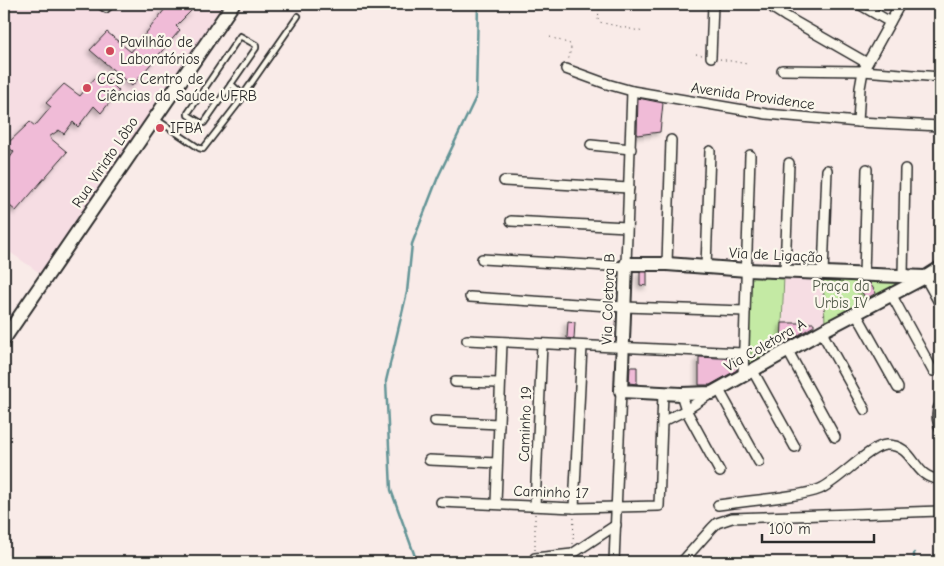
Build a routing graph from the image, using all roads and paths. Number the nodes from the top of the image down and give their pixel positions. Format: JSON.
{"nodes":[{"id":1,"x":97,"y":4,"type":"edge"},
{"id":2,"x":113,"y":4,"type":"edge"},
{"id":3,"x":233,"y":4,"type":"edge"},
{"id":4,"x":600,"y":4,"type":"edge"},
{"id":5,"x":713,"y":4,"type":"edge"},
{"id":6,"x":771,"y":4,"type":"edge"},
{"id":7,"x":859,"y":4,"type":"edge"},
{"id":8,"x":900,"y":4,"type":"edge"},
{"id":9,"x":298,"y":16,"type":"dead end"},
{"id":10,"x":890,"y":22,"type":"junction"},
{"id":11,"x":644,"y":32,"type":"dead end"},
{"id":12,"x":550,"y":37,"type":"dead end"},
{"id":13,"x":696,"y":54,"type":"dead end"},
{"id":14,"x":711,"y":57,"type":"junction"},
{"id":15,"x":746,"y":64,"type":"dead end"},
{"id":16,"x":865,"y":67,"type":"junction"},
{"id":17,"x":566,"y":69,"type":"joint"},
{"id":18,"x":782,"y":70,"type":"dead end"},
{"id":19,"x":940,"y":77,"type":"edge"},
{"id":20,"x":230,"y":84,"type":"junction"},
{"id":21,"x":632,"y":91,"type":"junction"},
{"id":22,"x":243,"y":95,"type":"junction"},
{"id":23,"x":154,"y":118,"type":"junction"},
{"id":24,"x":858,"y":122,"type":"junction"},
{"id":25,"x":940,"y":126,"type":"edge"},
{"id":26,"x":671,"y":140,"type":"dead end"},
{"id":27,"x":590,"y":145,"type":"dead end"},
{"id":28,"x":631,"y":149,"type":"junction"},
{"id":29,"x":710,"y":151,"type":"dead end"},
{"id":30,"x":750,"y":156,"type":"dead end"},
{"id":31,"x":789,"y":163,"type":"dead end"},
{"id":32,"x":867,"y":169,"type":"dead end"},
{"id":33,"x":905,"y":169,"type":"dead end"},
{"id":34,"x":827,"y":170,"type":"dead end"},
{"id":35,"x":504,"y":181,"type":"dead end"},
{"id":36,"x":629,"y":188,"type":"junction"},
{"id":37,"x":511,"y":221,"type":"dead end"},
{"id":38,"x":627,"y":227,"type":"junction"},
{"id":39,"x":482,"y":259,"type":"dead end"},
{"id":40,"x":667,"y":264,"type":"junction"},
{"id":41,"x":626,"y":266,"type":"junction"},
{"id":42,"x":706,"y":267,"type":"junction"},
{"id":43,"x":940,"y":268,"type":"edge"},
{"id":44,"x":746,"y":270,"type":"junction"},
{"id":45,"x":785,"y":271,"type":"junction"},
{"id":46,"x":824,"y":273,"type":"junction"},
{"id":47,"x":864,"y":275,"type":"junction"},
{"id":48,"x":903,"y":276,"type":"junction"},
{"id":49,"x":925,"y":277,"type":"junction"},
{"id":50,"x":891,"y":294,"type":"junction"},
{"id":51,"x":470,"y":297,"type":"dead end"},
{"id":52,"x":940,"y":304,"type":"edge"},
{"id":53,"x":624,"y":307,"type":"junction"},
{"id":54,"x":745,"y":311,"type":"junction"},
{"id":55,"x":856,"y":313,"type":"junction"},
{"id":56,"x":824,"y":330,"type":"junction"},
{"id":57,"x":4,"y":339,"type":"edge"},
{"id":58,"x":467,"y":340,"type":"dead end"},
{"id":59,"x":502,"y":342,"type":"junction"},
{"id":60,"x":542,"y":344,"type":"junction"},
{"id":61,"x":582,"y":346,"type":"junction"},
{"id":62,"x":623,"y":348,"type":"junction"},
{"id":63,"x":788,"y":351,"type":"junction"},
{"id":64,"x":743,"y":353,"type":"junction"},
{"id":65,"x":933,"y":371,"type":"dead end"},
{"id":66,"x":748,"y":374,"type":"junction"},
{"id":67,"x":455,"y":382,"type":"dead end"},
{"id":68,"x":500,"y":383,"type":"junction"},
{"id":69,"x":898,"y":388,"type":"dead end"},
{"id":70,"x":621,"y":391,"type":"junction"},
{"id":71,"x":716,"y":391,"type":"junction"},
{"id":72,"x":663,"y":393,"type":"junction"},
{"id":73,"x":681,"y":394,"type":"junction"},
{"id":74,"x":940,"y":401,"type":"edge"},
{"id":75,"x":686,"y":410,"type":"junction"},
{"id":76,"x":865,"y":410,"type":"dead end"},
{"id":77,"x":435,"y":421,"type":"dead end"},
{"id":78,"x":662,"y":422,"type":"junction"},
{"id":79,"x":499,"y":424,"type":"junction"},
{"id":80,"x":940,"y":434,"type":"edge"},
{"id":81,"x":835,"y":437,"type":"dead end"},
{"id":82,"x":795,"y":447,"type":"dead end"},
{"id":83,"x":429,"y":460,"type":"dead end"},
{"id":84,"x":759,"y":462,"type":"dead end"},
{"id":85,"x":498,"y":463,"type":"junction"},
{"id":86,"x":720,"y":472,"type":"dead end"},
{"id":87,"x":940,"y":479,"type":"edge"},
{"id":88,"x":441,"y":502,"type":"dead end"},
{"id":89,"x":496,"y":503,"type":"junction"},
{"id":90,"x":718,"y":504,"type":"dead end"},
{"id":91,"x":535,"y":506,"type":"junction"},
{"id":92,"x":574,"y":508,"type":"junction"},
{"id":93,"x":616,"y":508,"type":"junction"},
{"id":94,"x":940,"y":511,"type":"edge"},
{"id":95,"x":616,"y":525,"type":"junction"},
{"id":96,"x":572,"y":558,"type":"edge"},
{"id":97,"x":535,"y":560,"type":"edge"},
{"id":98,"x":614,"y":562,"type":"edge"},
{"id":99,"x":682,"y":562,"type":"edge"}],
"edges":[{"from":1,"to":2,"type":"lane"},
{"from":3,"to":23,"type":"street","name":"Rua Viriato Lôbo"},
{"from":4,"to":11,"type":"path"},
{"from":5,"to":14,"type":"street"},
{"from":6,"to":16,"type":"street"},
{"from":7,"to":10,"type":"street"},
{"from":8,"to":10,"type":"street"},
{"from":9,"to":22,"type":"lane"},
{"from":10,"to":16,"type":"street"},
{"from":12,"to":17,"type":"path"},
{"from":13,"to":14,"type":"path"},
{"from":14,"to":15,"type":"path"},
{"from":16,"to":18,"type":"street"},
{"from":16,"to":19,"type":"street"},
{"from":16,"to":24,"type":"street"},
{"from":17,"to":21,"type":"street","name":"Avenida Providence"},
{"from":20,"to":20,"type":"lane"},
{"from":20,"to":22,"type":"lane"},
{"from":21,"to":24,"type":"street","name":"Avenida Providence"},
{"from":21,"to":28,"type":"street","name":"Via Coletora B"},
{"from":22,"to":23,"type":"lane"},
{"from":23,"to":57,"type":"street","name":"Rua Viriato Lôbo"},
{"from":24,"to":25,"type":"street","name":"Avenida Providence"},
{"from":26,"to":40,"type":"street"},
{"from":27,"to":28,"type":"street"},
{"from":28,"to":36,"type":"street","name":"Via Coletora B"},
{"from":29,"to":42,"type":"street"},
{"from":30,"to":44,"type":"street"},
{"from":31,"to":45,"type":"street"},
{"from":32,"to":47,"type":"street"},
{"from":33,"to":48,"type":"street"},
{"from":34,"to":46,"type":"street"},
{"from":35,"to":36,"type":"street"},
{"from":36,"to":38,"type":"street","name":"Via Coletora B"},
{"from":37,"to":38,"type":"street"},
{"from":38,"to":41,"type":"street","name":"Via Coletora B"},
{"from":39,"to":41,"type":"street"},
{"from":40,"to":41,"type":"street","name":"Via de Ligação"},
{"from":40,"to":42,"type":"street","name":"Via de Ligação"},
{"from":41,"to":53,"type":"street","name":"Via Coletora B"},
{"from":42,"to":44,"type":"street","name":"Via de Ligação"},
{"from":43,"to":49,"type":"street","name":"Via Coletora A"},
{"from":44,"to":45,"type":"street","name":"Via de Ligação"},
{"from":44,"to":54,"type":"street"},
{"from":45,"to":46,"type":"street","name":"Via de Ligação"},
{"from":46,"to":47,"type":"street","name":"Via de Ligação"},
{"from":46,"to":56,"type":"path"},
{"from":47,"to":48,"type":"street","name":"Via de Ligação"},
{"from":48,"to":49,"type":"street","name":"Via de Ligação"},
{"from":49,"to":50,"type":"street","name":"Via Coletora A"},
{"from":49,"to":52,"type":"street"},
{"from":50,"to":55,"type":"street","name":"Via Coletora A"},
{"from":50,"to":65,"type":"street"},
{"from":51,"to":53,"type":"street"},
{"from":53,"to":54,"type":"street"},
{"from":53,"to":62,"type":"street","name":"Via Coletora B"},
{"from":54,"to":64,"type":"street"},
{"from":55,"to":56,"type":"street","name":"Via Coletora A"},
{"from":55,"to":69,"type":"street"},
{"from":56,"to":63,"type":"street","name":"Via Coletora A"},
{"from":56,"to":76,"type":"street"},
{"from":58,"to":59,"type":"street"},
{"from":59,"to":60,"type":"street"},
{"from":59,"to":68,"type":"street"},
{"from":60,"to":61,"type":"street"},
{"from":60,"to":91,"type":"street","name":"Caminho 19"},
{"from":61,"to":62,"type":"street"},
{"from":61,"to":92,"type":"street"},
{"from":62,"to":64,"type":"street"},
{"from":62,"to":70,"type":"street","name":"Via Coletora B"},
{"from":63,"to":66,"type":"street","name":"Via Coletora A"},
{"from":63,"to":81,"type":"street"},
{"from":64,"to":66,"type":"street"},
{"from":66,"to":71,"type":"street","name":"Via Coletora A"},
{"from":66,"to":82,"type":"street"},
{"from":67,"to":68,"type":"street"},
{"from":68,"to":79,"type":"street"},
{"from":70,"to":72,"type":"street","name":"Via Coletora A"},
{"from":70,"to":93,"type":"street","name":"Via Coletora B"},
{"from":71,"to":73,"type":"street","name":"Via Coletora A"},
{"from":71,"to":75,"type":"street","name":"Via Coletora A"},
{"from":71,"to":84,"type":"street"},
{"from":72,"to":73,"type":"street","name":"Via Coletora A"},
{"from":72,"to":78,"type":"street"},
{"from":73,"to":75,"type":"street"},
{"from":74,"to":80,"type":"lane"},
{"from":75,"to":78,"type":"street","name":"Via Coletora A"},
{"from":75,"to":86,"type":"street"},
{"from":77,"to":79,"type":"street"},
{"from":78,"to":93,"type":"street","name":"Caminho 17"},
{"from":79,"to":85,"type":"street"},
{"from":83,"to":85,"type":"street"},
{"from":85,"to":89,"type":"street"},
{"from":87,"to":90,"type":"street"},
{"from":88,"to":89,"type":"street","name":"Caminho 17"},
{"from":89,"to":91,"type":"street","name":"Caminho 17"},
{"from":91,"to":92,"type":"street","name":"Caminho 17"},
{"from":91,"to":97,"type":"path"},
{"from":92,"to":93,"type":"street","name":"Caminho 17"},
{"from":92,"to":96,"type":"path"},
{"from":93,"to":95,"type":"street","name":"Via Coletora B"},
{"from":94,"to":99,"type":"street"},
{"from":95,"to":96,"type":"street"},
{"from":95,"to":98,"type":"street","name":"Via Coletora B"},
{"from":96,"to":97,"type":"street"}]}
